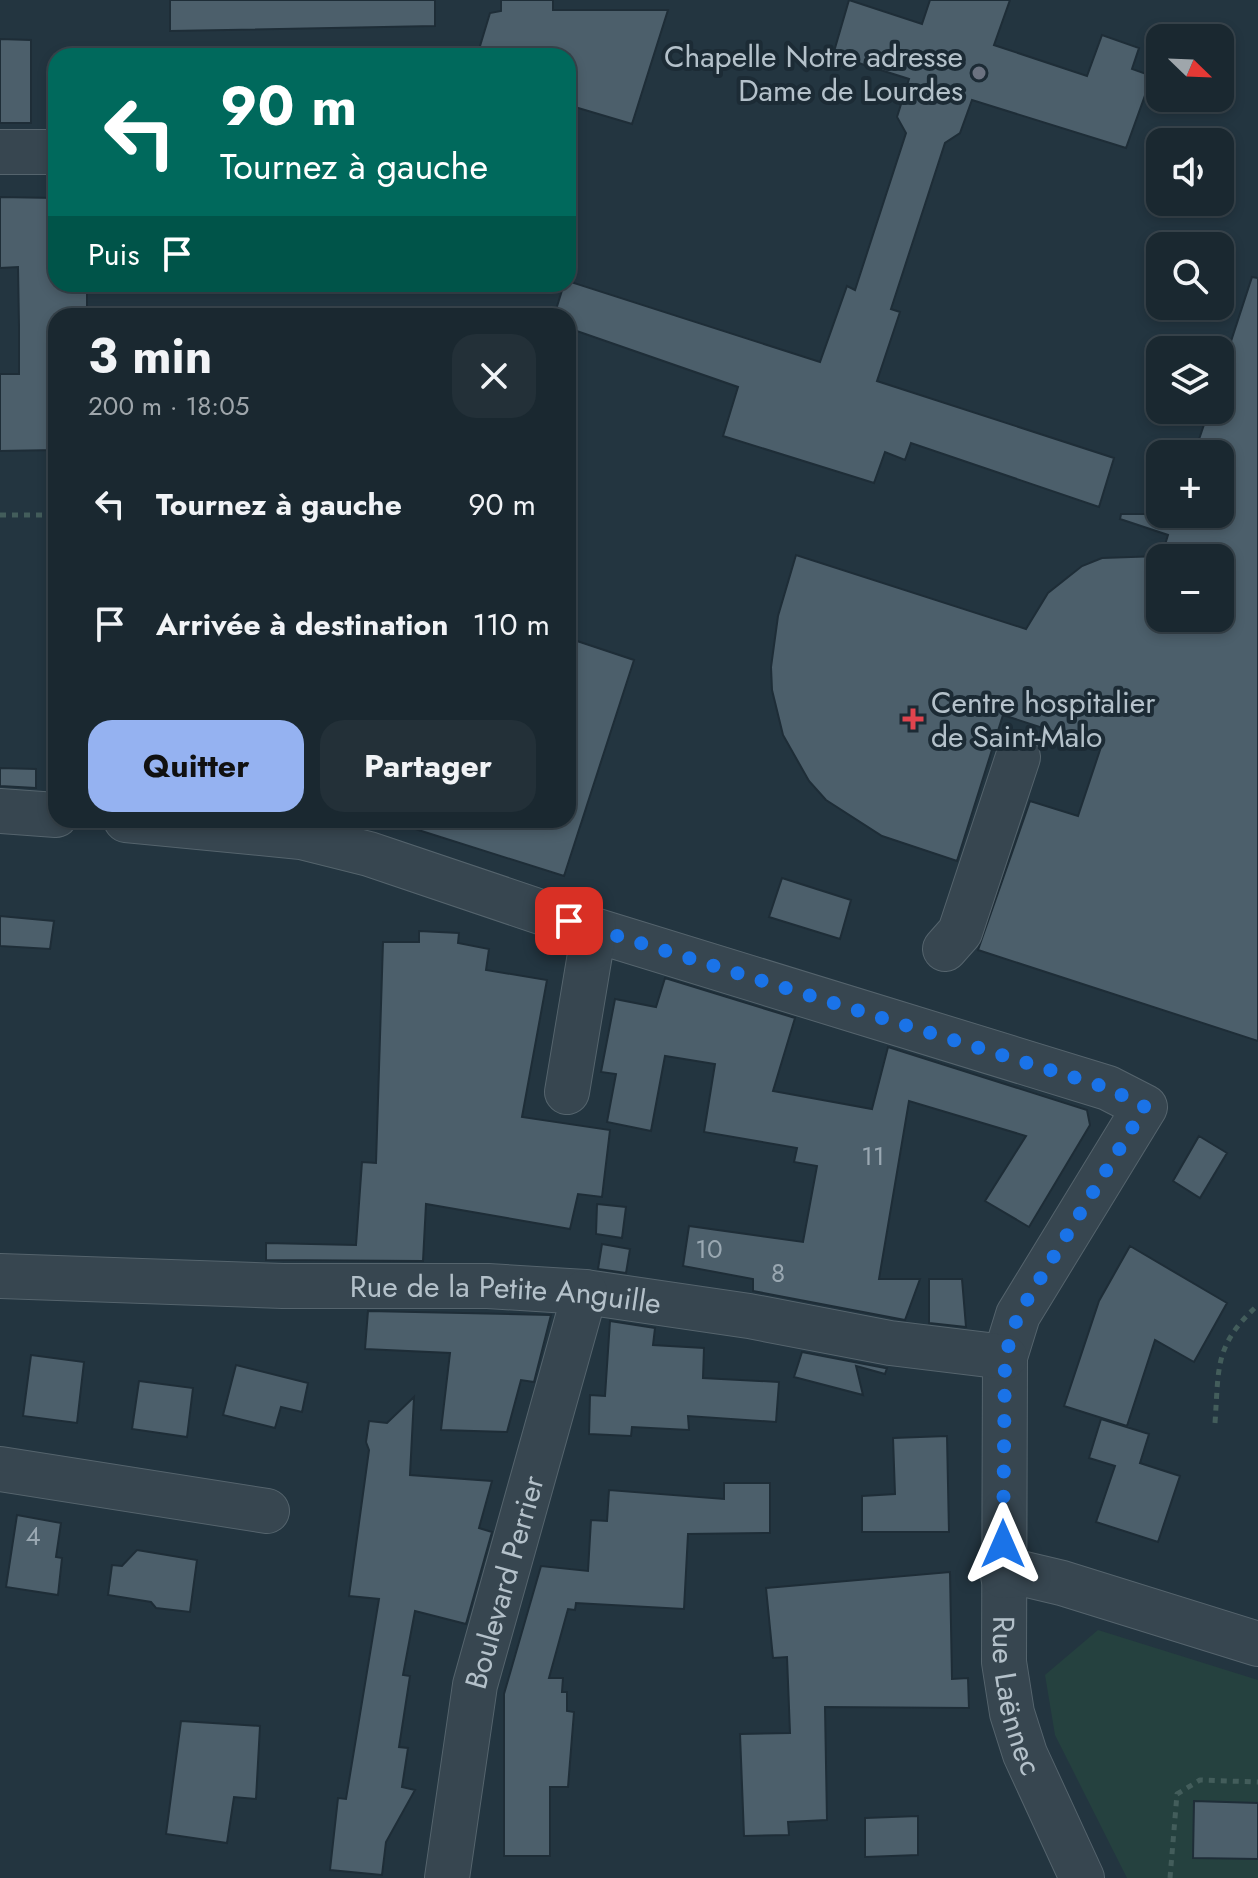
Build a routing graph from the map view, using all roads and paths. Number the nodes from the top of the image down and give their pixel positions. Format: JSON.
{"nodes":[{"id":1,"x":0,"y":152,"type":"edge"},
{"id":2,"x":48,"y":152,"type":"edge"},
{"id":3,"x":0,"y":515,"type":"edge"},
{"id":4,"x":48,"y":515,"type":"edge"},
{"id":5,"x":1018,"y":757,"type":"dead end"},
{"id":6,"x":0,"y":811,"type":"edge"},
{"id":7,"x":48,"y":814,"type":"edge"},
{"id":8,"x":233,"y":828,"type":"edge"},
{"id":9,"x":594,"y":930,"type":"junction"},
{"id":10,"x":945,"y":949,"type":"dead end"},
{"id":11,"x":567,"y":1092,"type":"dead end"},
{"id":12,"x":0,"y":1276,"type":"edge"},
{"id":13,"x":585,"y":1292,"type":"junction"},
{"id":14,"x":1258,"y":1305,"type":"edge"},
{"id":15,"x":1005,"y":1357,"type":"junction"},
{"id":16,"x":1215,"y":1423,"type":"dead end"},
{"id":17,"x":0,"y":1469,"type":"edge"},
{"id":18,"x":267,"y":1511,"type":"dead end"},
{"id":19,"x":1003,"y":1576,"type":"junction"},
{"id":20,"x":1258,"y":1644,"type":"edge"},
{"id":21,"x":1258,"y":1782,"type":"edge"},
{"id":22,"x":447,"y":1878,"type":"edge"},
{"id":23,"x":1082,"y":1878,"type":"edge"},
{"id":24,"x":1170,"y":1878,"type":"edge"}],
"edges":[{"from":1,"to":2,"type":"street"},
{"from":3,"to":4,"type":"path"},
{"from":5,"to":10,"type":"street"},
{"from":6,"to":7,"type":"street"},
{"from":8,"to":9,"type":"street"},
{"from":9,"to":11,"type":"street"},
{"from":9,"to":15,"type":"street","name":"Rue Laënnec"},
{"from":12,"to":13,"type":"street","name":"Rue de la Petite Anguille"},
{"from":13,"to":15,"type":"street","name":"Rue de la Petite Anguille"},
{"from":13,"to":22,"type":"street","name":"Boulevard Perrier"},
{"from":14,"to":16,"type":"path"},
{"from":15,"to":19,"type":"street","name":"Rue Laënnec"},
{"from":17,"to":18,"type":"street"},
{"from":19,"to":20,"type":"street"},
{"from":19,"to":23,"type":"street","name":"Rue Laënnec"},
{"from":21,"to":24,"type":"path"}]}
